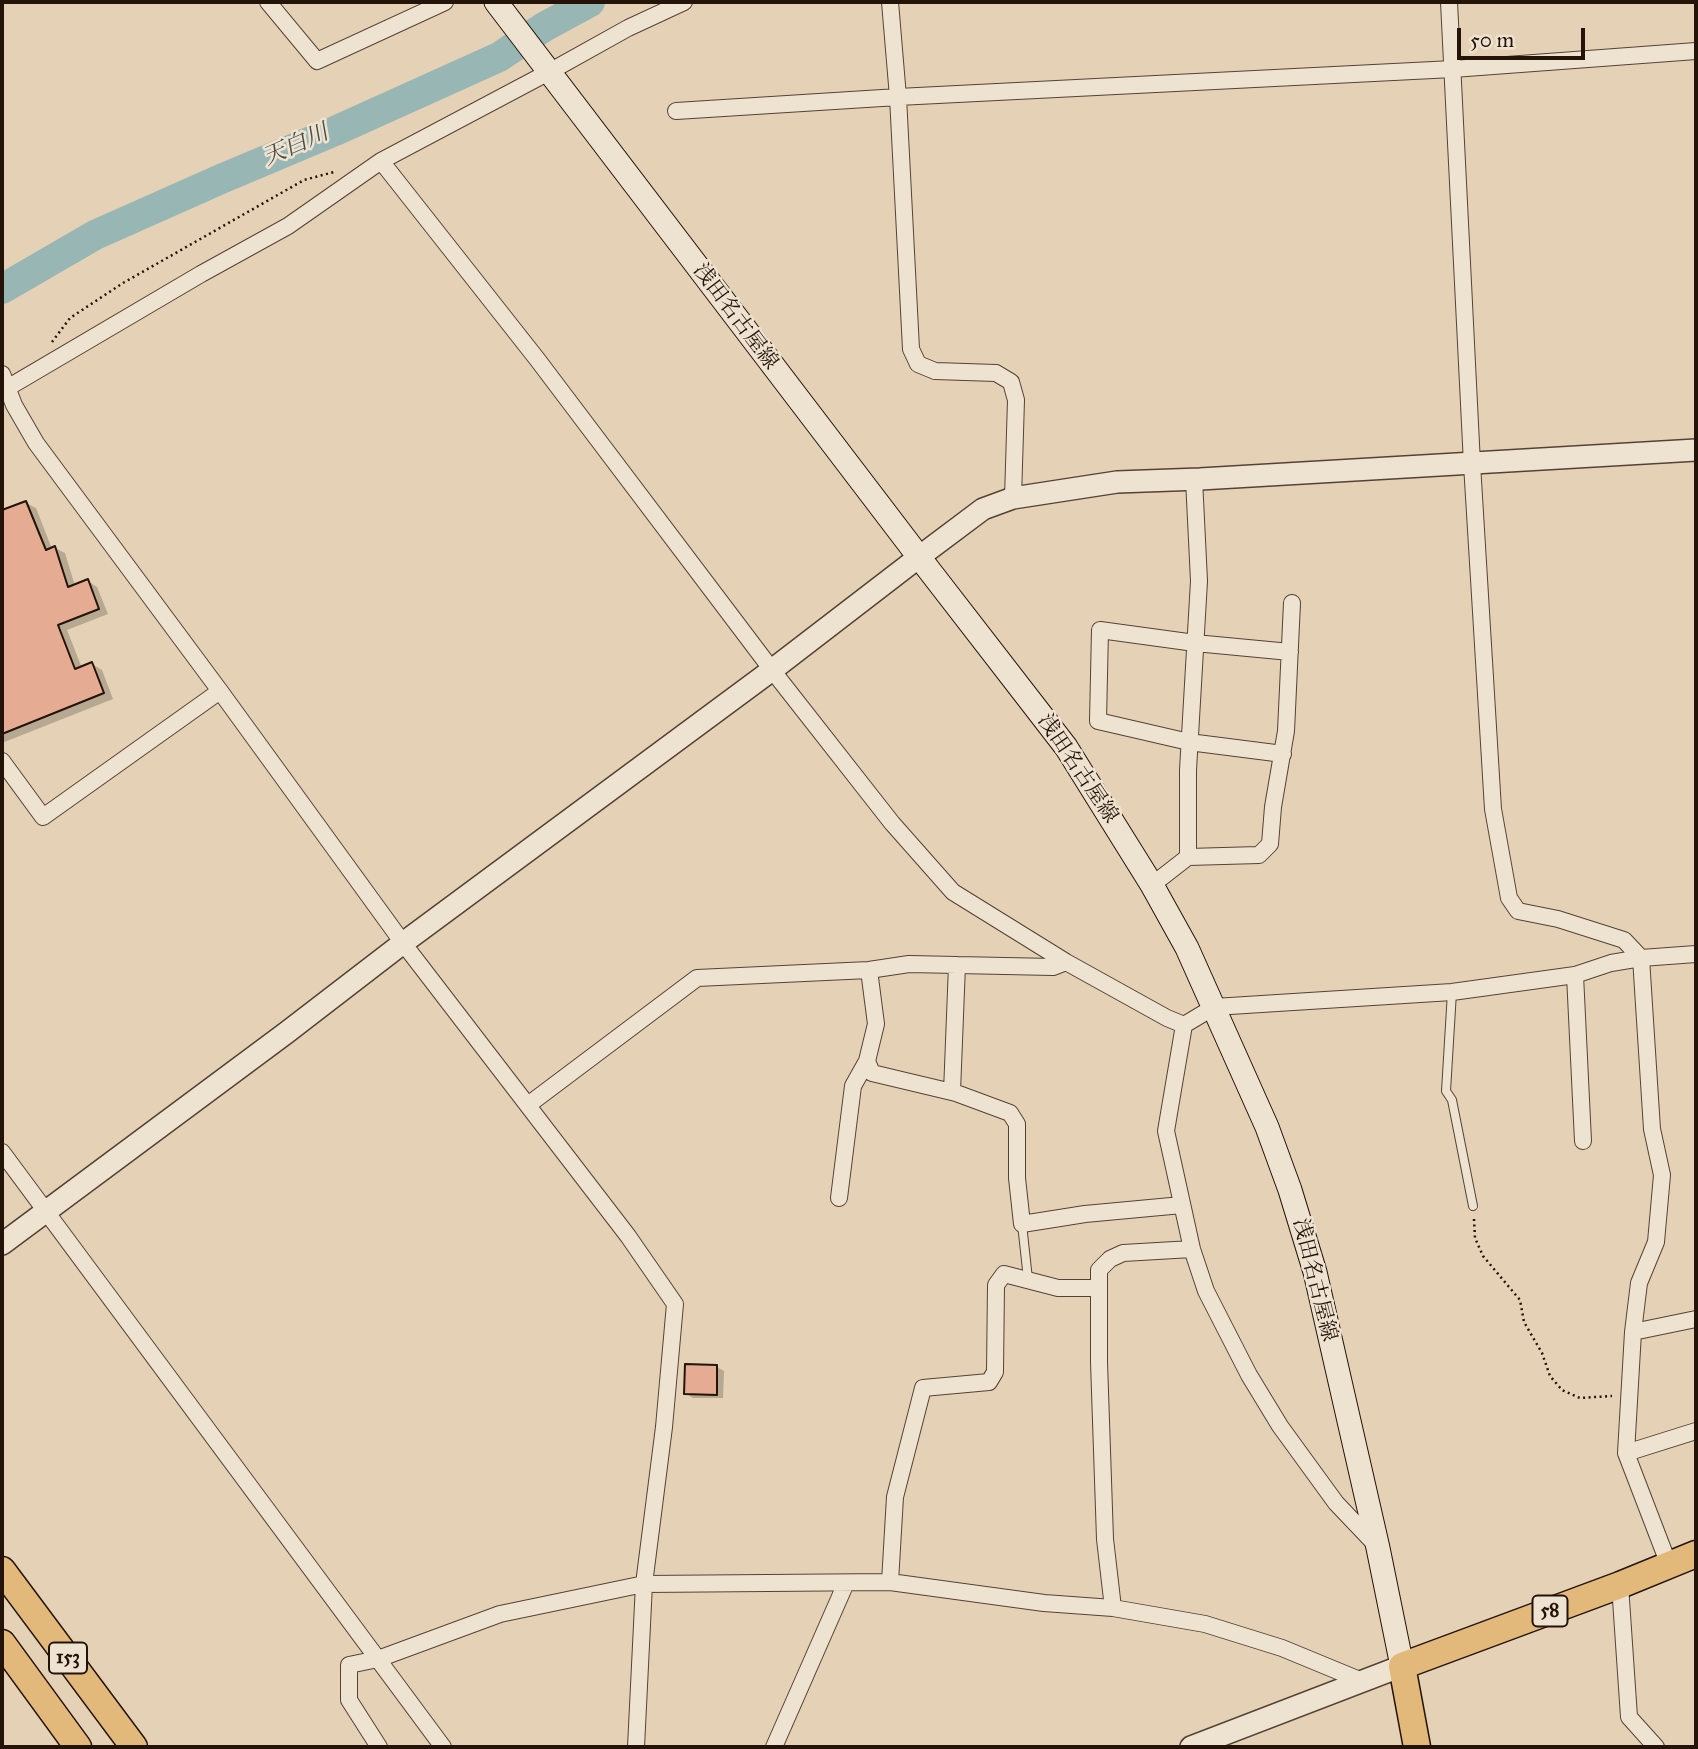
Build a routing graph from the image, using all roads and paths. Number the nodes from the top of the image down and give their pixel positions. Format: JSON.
{"nodes":[{"id":1,"x":268,"y":2,"type":"edge"},
{"id":2,"x":445,"y":2,"type":"edge"},
{"id":3,"x":496,"y":2,"type":"edge"},
{"id":4,"x":684,"y":2,"type":"edge"},
{"id":5,"x":890,"y":2,"type":"edge"},
{"id":6,"x":1449,"y":2,"type":"edge"},
{"id":7,"x":1696,"y":51,"type":"edge"},
{"id":8,"x":1454,"y":69,"type":"junction"},
{"id":9,"x":549,"y":72,"type":"junction"},
{"id":10,"x":898,"y":97,"type":"junction"},
{"id":11,"x":676,"y":110,"type":"dead end"},
{"id":12,"x":381,"y":161,"type":"junction"},
{"id":13,"x":342,"y":170,"type":"dead end"},
{"id":14,"x":48,"y":346,"type":"dead end"},
{"id":15,"x":4,"y":384,"type":"edge"},
{"id":16,"x":1696,"y":450,"type":"edge"},
{"id":17,"x":1472,"y":464,"type":"junction"},
{"id":18,"x":1194,"y":479,"type":"junction"},
{"id":19,"x":1013,"y":498,"type":"junction"},
{"id":20,"x":919,"y":557,"type":"junction"},
{"id":21,"x":1292,"y":603,"type":"dead end"},
{"id":22,"x":1195,"y":643,"type":"junction"},
{"id":23,"x":1290,"y":652,"type":"junction"},
{"id":24,"x":772,"y":670,"type":"junction"},
{"id":25,"x":220,"y":691,"type":"junction"},
{"id":26,"x":1189,"y":742,"type":"junction"},
{"id":27,"x":1283,"y":754,"type":"junction"},
{"id":28,"x":2,"y":761,"type":"edge"},
{"id":29,"x":1188,"y":856,"type":"junction"},
{"id":30,"x":1152,"y":885,"type":"junction"},
{"id":31,"x":403,"y":943,"type":"junction"},
{"id":32,"x":1696,"y":954,"type":"edge"},
{"id":33,"x":1641,"y":958,"type":"junction"},
{"id":34,"x":1066,"y":962,"type":"junction"},
{"id":35,"x":957,"y":965,"type":"junction"},
{"id":36,"x":869,"y":970,"type":"junction"},
{"id":37,"x":1575,"y":975,"type":"junction"},
{"id":38,"x":1452,"y":992,"type":"junction"},
{"id":39,"x":1214,"y":1007,"type":"junction"},
{"id":40,"x":1184,"y":1025,"type":"junction"},
{"id":41,"x":867,"y":1061,"type":"junction"},
{"id":42,"x":952,"y":1092,"type":"junction"},
{"id":43,"x":528,"y":1105,"type":"junction"},
{"id":44,"x":1583,"y":1141,"type":"dead end"},
{"id":45,"x":2,"y":1152,"type":"edge"},
{"id":46,"x":839,"y":1198,"type":"dead end"},
{"id":47,"x":1182,"y":1205,"type":"junction"},
{"id":48,"x":1473,"y":1206,"type":"joint"},
{"id":49,"x":45,"y":1212,"type":"junction"},
{"id":50,"x":1021,"y":1224,"type":"junction"},
{"id":51,"x":2,"y":1244,"type":"edge"},
{"id":52,"x":1192,"y":1249,"type":"junction"},
{"id":53,"x":1028,"y":1279,"type":"junction"},
{"id":54,"x":1099,"y":1288,"type":"junction"},
{"id":55,"x":1696,"y":1319,"type":"edge"},
{"id":56,"x":1633,"y":1332,"type":"junction"},
{"id":57,"x":1629,"y":1395,"type":"junction"},
{"id":58,"x":1696,"y":1431,"type":"edge"},
{"id":59,"x":1626,"y":1453,"type":"junction"},
{"id":60,"x":1378,"y":1548,"type":"junction"},
{"id":61,"x":1696,"y":1555,"type":"edge"},
{"id":62,"x":1669,"y":1565,"type":"junction"},
{"id":63,"x":2,"y":1570,"type":"edge"},
{"id":64,"x":890,"y":1582,"type":"junction"},
{"id":65,"x":846,"y":1583,"type":"junction"},
{"id":66,"x":644,"y":1584,"type":"junction"},
{"id":67,"x":1620,"y":1585,"type":"junction"},
{"id":68,"x":1113,"y":1608,"type":"junction"},
{"id":69,"x":2,"y":1643,"type":"edge"},
{"id":70,"x":378,"y":1659,"type":"junction"},
{"id":71,"x":1402,"y":1666,"type":"junction"},
{"id":72,"x":1362,"y":1681,"type":"junction"},
{"id":73,"x":78,"y":1747,"type":"edge"},
{"id":74,"x":134,"y":1747,"type":"edge"},
{"id":75,"x":379,"y":1747,"type":"edge"},
{"id":76,"x":443,"y":1747,"type":"edge"},
{"id":77,"x":636,"y":1747,"type":"edge"},
{"id":78,"x":774,"y":1747,"type":"edge"},
{"id":79,"x":1191,"y":1747,"type":"edge"},
{"id":80,"x":1417,"y":1747,"type":"edge"},
{"id":81,"x":1656,"y":1747,"type":"edge"}],
"edges":[{"from":1,"to":2,"type":"street"},
{"from":3,"to":9,"type":"main road","name":"浅田名古屋線"},
{"from":4,"to":9,"type":"street"},
{"from":5,"to":10,"type":"street"},
{"from":6,"to":8,"type":"street"},
{"from":7,"to":8,"type":"street"},
{"from":8,"to":10,"type":"street"},
{"from":8,"to":17,"type":"street"},
{"from":9,"to":12,"type":"street"},
{"from":9,"to":20,"type":"main road","name":"浅田名古屋線"},
{"from":10,"to":11,"type":"street"},
{"from":10,"to":19,"type":"street"},
{"from":12,"to":15,"type":"street"},
{"from":12,"to":24,"type":"street"},
{"from":13,"to":14,"type":"path"},
{"from":15,"to":25,"type":"street"},
{"from":16,"to":17,"type":"street"},
{"from":17,"to":18,"type":"street"},
{"from":17,"to":33,"type":"street"},
{"from":18,"to":19,"type":"street"},
{"from":18,"to":22,"type":"street"},
{"from":19,"to":20,"type":"street"},
{"from":20,"to":24,"type":"street"},
{"from":20,"to":30,"type":"main road","name":"浅田名古屋線"},
{"from":21,"to":23,"type":"street"},
{"from":22,"to":23,"type":"street"},
{"from":22,"to":26,"type":"street"},
{"from":22,"to":26,"type":"street"},
{"from":23,"to":27,"type":"street"},
{"from":24,"to":31,"type":"street"},
{"from":24,"to":34,"type":"street"},
{"from":25,"to":28,"type":"street"},
{"from":25,"to":31,"type":"street"},
{"from":26,"to":27,"type":"street"},
{"from":26,"to":29,"type":"street"},
{"from":27,"to":29,"type":"street"},
{"from":29,"to":30,"type":"street"},
{"from":30,"to":39,"type":"main road","name":"浅田名古屋線"},
{"from":31,"to":43,"type":"street"},
{"from":31,"to":49,"type":"street"},
{"from":32,"to":33,"type":"street"},
{"from":33,"to":37,"type":"street"},
{"from":33,"to":56,"type":"street"},
{"from":34,"to":35,"type":"street"},
{"from":34,"to":40,"type":"street"},
{"from":35,"to":36,"type":"street"},
{"from":35,"to":42,"type":"street"},
{"from":36,"to":41,"type":"street"},
{"from":36,"to":43,"type":"street"},
{"from":37,"to":38,"type":"street"},
{"from":37,"to":44,"type":"street"},
{"from":38,"to":39,"type":"street"},
{"from":38,"to":48,"type":"lane"},
{"from":39,"to":40,"type":"street"},
{"from":39,"to":60,"type":"main road","name":"浅田名古屋線"},
{"from":40,"to":47,"type":"street"},
{"from":41,"to":42,"type":"street"},
{"from":41,"to":46,"type":"street"},
{"from":42,"to":50,"type":"street"},
{"from":43,"to":66,"type":"street"},
{"from":45,"to":49,"type":"street"},
{"from":47,"to":50,"type":"street"},
{"from":47,"to":52,"type":"street"},
{"from":48,"to":57,"type":"path"},
{"from":49,"to":51,"type":"street"},
{"from":49,"to":70,"type":"street"},
{"from":50,"to":53,"type":"lane"},
{"from":52,"to":54,"type":"street"},
{"from":52,"to":60,"type":"street"},
{"from":53,"to":54,"type":"street"},
{"from":53,"to":64,"type":"street"},
{"from":54,"to":68,"type":"street"},
{"from":55,"to":56,"type":"street"},
{"from":56,"to":57,"type":"street"},
{"from":57,"to":59,"type":"street"},
{"from":58,"to":59,"type":"street"},
{"from":59,"to":62,"type":"street"},
{"from":60,"to":71,"type":"main road","name":"浅田名古屋線"},
{"from":61,"to":62,"type":"main road","number":"58"},
{"from":62,"to":67,"type":"main road","number":"58"},
{"from":63,"to":74,"type":"main road","number":"153"},
{"from":64,"to":65,"type":"street"},
{"from":64,"to":68,"type":"street"},
{"from":65,"to":66,"type":"street"},
{"from":65,"to":78,"type":"street"},
{"from":66,"to":70,"type":"street"},
{"from":66,"to":77,"type":"street"},
{"from":67,"to":71,"type":"main road","number":"58"},
{"from":67,"to":81,"type":"street"},
{"from":68,"to":72,"type":"street"},
{"from":69,"to":73,"type":"main road","number":"153"},
{"from":70,"to":75,"type":"street"},
{"from":70,"to":76,"type":"street"},
{"from":71,"to":72,"type":"street"},
{"from":71,"to":80,"type":"main road"},
{"from":72,"to":79,"type":"street"}]}
